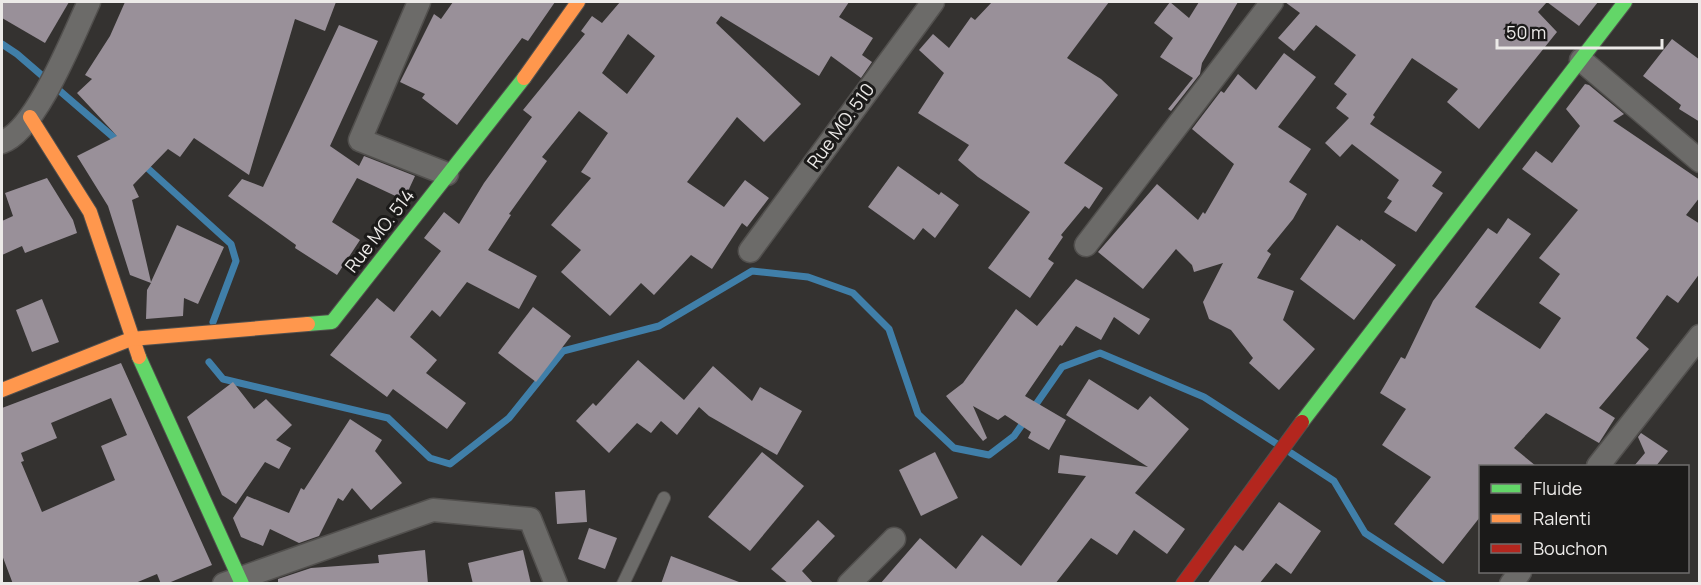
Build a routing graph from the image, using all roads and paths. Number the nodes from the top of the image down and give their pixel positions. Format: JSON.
{"nodes":[{"id":1,"x":89,"y":2,"type":"edge"},
{"id":2,"x":419,"y":2,"type":"edge"},
{"id":3,"x":578,"y":2,"type":"edge"},
{"id":4,"x":933,"y":2,"type":"edge"},
{"id":5,"x":1272,"y":2,"type":"edge"},
{"id":6,"x":1625,"y":2,"type":"edge"},
{"id":7,"x":1581,"y":60,"type":"junction"},
{"id":8,"x":30,"y":117,"type":"junction"},
{"id":9,"x":2,"y":142,"type":"edge"},
{"id":10,"x":1700,"y":161,"type":"edge"},
{"id":11,"x":447,"y":174,"type":"junction"},
{"id":12,"x":1086,"y":245,"type":"dead end"},
{"id":13,"x":750,"y":251,"type":"dead end"},
{"id":14,"x":1700,"y":336,"type":"edge"},
{"id":15,"x":131,"y":339,"type":"junction"},
{"id":16,"x":2,"y":390,"type":"edge"},
{"id":17,"x":1600,"y":465,"type":"edge"},
{"id":18,"x":664,"y":498,"type":"dead end"},
{"id":19,"x":894,"y":539,"type":"dead end"},
{"id":20,"x":235,"y":581,"type":"edge"},
{"id":21,"x":556,"y":584,"type":"edge"},
{"id":22,"x":623,"y":584,"type":"edge"},
{"id":23,"x":849,"y":584,"type":"edge"},
{"id":24,"x":1183,"y":584,"type":"edge"}],
"edges":[{"from":1,"to":8,"type":"street"},
{"from":2,"to":11,"type":"street"},
{"from":3,"to":11,"type":"street","name":"Rue MO. 514"},
{"from":4,"to":13,"type":"street","name":"Rue MO. 510"},
{"from":5,"to":12,"type":"street"},
{"from":6,"to":7,"type":"street"},
{"from":7,"to":10,"type":"street"},
{"from":7,"to":24,"type":"street"},
{"from":8,"to":9,"type":"street"},
{"from":8,"to":15,"type":"street"},
{"from":11,"to":15,"type":"street","name":"Rue MO. 514"},
{"from":14,"to":17,"type":"street"},
{"from":15,"to":16,"type":"street","name":"Rue MO. 514"},
{"from":15,"to":20,"type":"street"},
{"from":18,"to":22,"type":"lane"},
{"from":19,"to":23,"type":"street"},
{"from":20,"to":21,"type":"street"}]}
